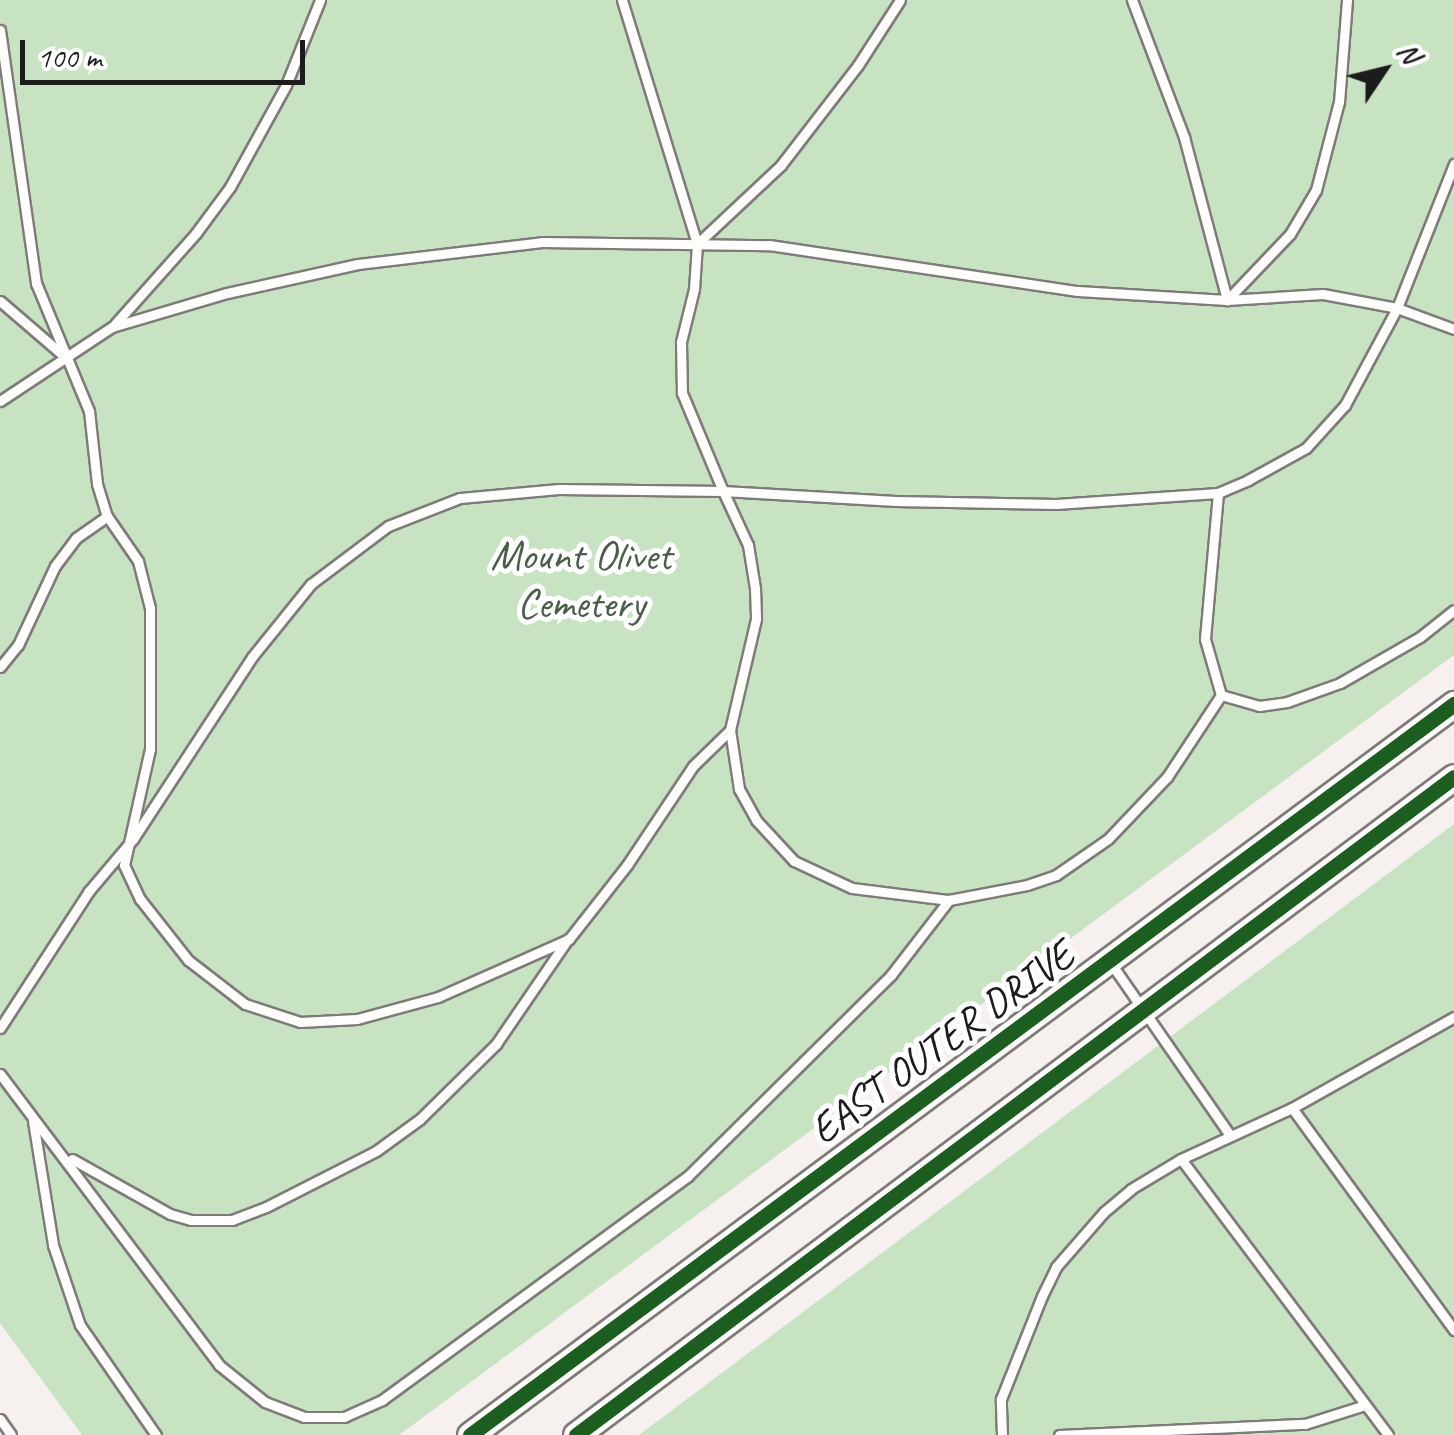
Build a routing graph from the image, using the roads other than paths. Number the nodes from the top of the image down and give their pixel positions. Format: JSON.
{"nodes":[{"id":1,"x":320,"y":0,"type":"edge"},
{"id":2,"x":622,"y":0,"type":"edge"},
{"id":3,"x":900,"y":0,"type":"edge"},
{"id":4,"x":1132,"y":0,"type":"edge"},
{"id":5,"x":1347,"y":0,"type":"edge"},
{"id":6,"x":0,"y":30,"type":"edge"},
{"id":7,"x":1454,"y":164,"type":"edge"},
{"id":8,"x":696,"y":244,"type":"junction"},
{"id":9,"x":0,"y":300,"type":"edge"},
{"id":10,"x":1227,"y":300,"type":"junction"},
{"id":11,"x":1396,"y":308,"type":"junction"},
{"id":12,"x":112,"y":327,"type":"junction"},
{"id":13,"x":1454,"y":329,"type":"edge"},
{"id":14,"x":66,"y":358,"type":"junction"},
{"id":15,"x":0,"y":401,"type":"edge"},
{"id":16,"x":723,"y":491,"type":"junction"},
{"id":17,"x":1218,"y":493,"type":"junction"},
{"id":18,"x":107,"y":516,"type":"junction"},
{"id":19,"x":1454,"y":610,"type":"edge"},
{"id":20,"x":0,"y":667,"type":"edge"},
{"id":21,"x":1221,"y":695,"type":"junction"},
{"id":22,"x":1454,"y":704,"type":"edge"},
{"id":23,"x":730,"y":730,"type":"junction"},
{"id":24,"x":1454,"y":777,"type":"edge"},
{"id":25,"x":133,"y":840,"type":"junction"},
{"id":26,"x":949,"y":900,"type":"junction"},
{"id":27,"x":568,"y":939,"type":"junction"},
{"id":28,"x":1110,"y":962,"type":"junction"},
{"id":29,"x":1144,"y":1009,"type":"junction"},
{"id":30,"x":1454,"y":1018,"type":"edge"},
{"id":31,"x":0,"y":1028,"type":"edge"},
{"id":32,"x":0,"y":1074,"type":"edge"},
{"id":33,"x":1292,"y":1108,"type":"junction"},
{"id":34,"x":33,"y":1118,"type":"junction"},
{"id":35,"x":1230,"y":1135,"type":"junction"},
{"id":36,"x":65,"y":1155,"type":"junction"},
{"id":37,"x":1181,"y":1160,"type":"junction"},
{"id":38,"x":1454,"y":1330,"type":"edge"},
{"id":39,"x":1366,"y":1405,"type":"junction"},
{"id":40,"x":0,"y":1419,"type":"edge"},
{"id":41,"x":11,"y":1435,"type":"edge"},
{"id":42,"x":156,"y":1435,"type":"edge"},
{"id":43,"x":470,"y":1435,"type":"edge"},
{"id":44,"x":576,"y":1435,"type":"edge"},
{"id":45,"x":1002,"y":1435,"type":"edge"},
{"id":46,"x":1059,"y":1435,"type":"edge"},
{"id":47,"x":1388,"y":1435,"type":"edge"}],
"edges":[{"from":1,"to":12,"type":"lane"},
{"from":2,"to":8,"type":"lane"},
{"from":3,"to":8,"type":"lane"},
{"from":4,"to":10,"type":"lane"},
{"from":5,"to":10,"type":"lane"},
{"from":6,"to":14,"type":"lane"},
{"from":7,"to":11,"type":"lane"},
{"from":8,"to":10,"type":"lane"},
{"from":8,"to":12,"type":"lane"},
{"from":8,"to":16,"type":"lane"},
{"from":9,"to":14,"type":"lane"},
{"from":10,"to":11,"type":"lane"},
{"from":11,"to":13,"type":"lane"},
{"from":11,"to":17,"type":"lane"},
{"from":12,"to":14,"type":"lane"},
{"from":14,"to":15,"type":"lane"},
{"from":14,"to":18,"type":"lane"},
{"from":16,"to":17,"type":"lane"},
{"from":16,"to":23,"type":"lane"},
{"from":16,"to":25,"type":"lane"},
{"from":17,"to":21,"type":"lane"},
{"from":18,"to":20,"type":"lane"},
{"from":18,"to":25,"type":"lane"},
{"from":19,"to":21,"type":"lane"},
{"from":21,"to":26,"type":"lane"},
{"from":22,"to":28,"type":"main road","name":"EAST OUTER DRIVE"},
{"from":23,"to":26,"type":"lane"},
{"from":23,"to":27,"type":"lane"},
{"from":24,"to":29,"type":"main road"},
{"from":25,"to":27,"type":"lane"},
{"from":25,"to":31,"type":"lane"},
{"from":26,"to":36,"type":"lane"},
{"from":27,"to":36,"type":"lane"},
{"from":28,"to":29,"type":"lane"},
{"from":28,"to":43,"type":"main road","name":"EAST OUTER DRIVE"},
{"from":29,"to":35,"type":"lane"},
{"from":29,"to":44,"type":"main road"},
{"from":30,"to":33,"type":"lane"},
{"from":32,"to":34,"type":"lane"},
{"from":33,"to":35,"type":"lane"},
{"from":33,"to":38,"type":"lane"},
{"from":34,"to":36,"type":"lane"},
{"from":34,"to":42,"type":"lane"},
{"from":35,"to":37,"type":"lane"},
{"from":37,"to":39,"type":"lane"},
{"from":37,"to":45,"type":"lane"},
{"from":39,"to":46,"type":"lane"},
{"from":39,"to":47,"type":"lane"},
{"from":40,"to":41,"type":"lane"}]}
